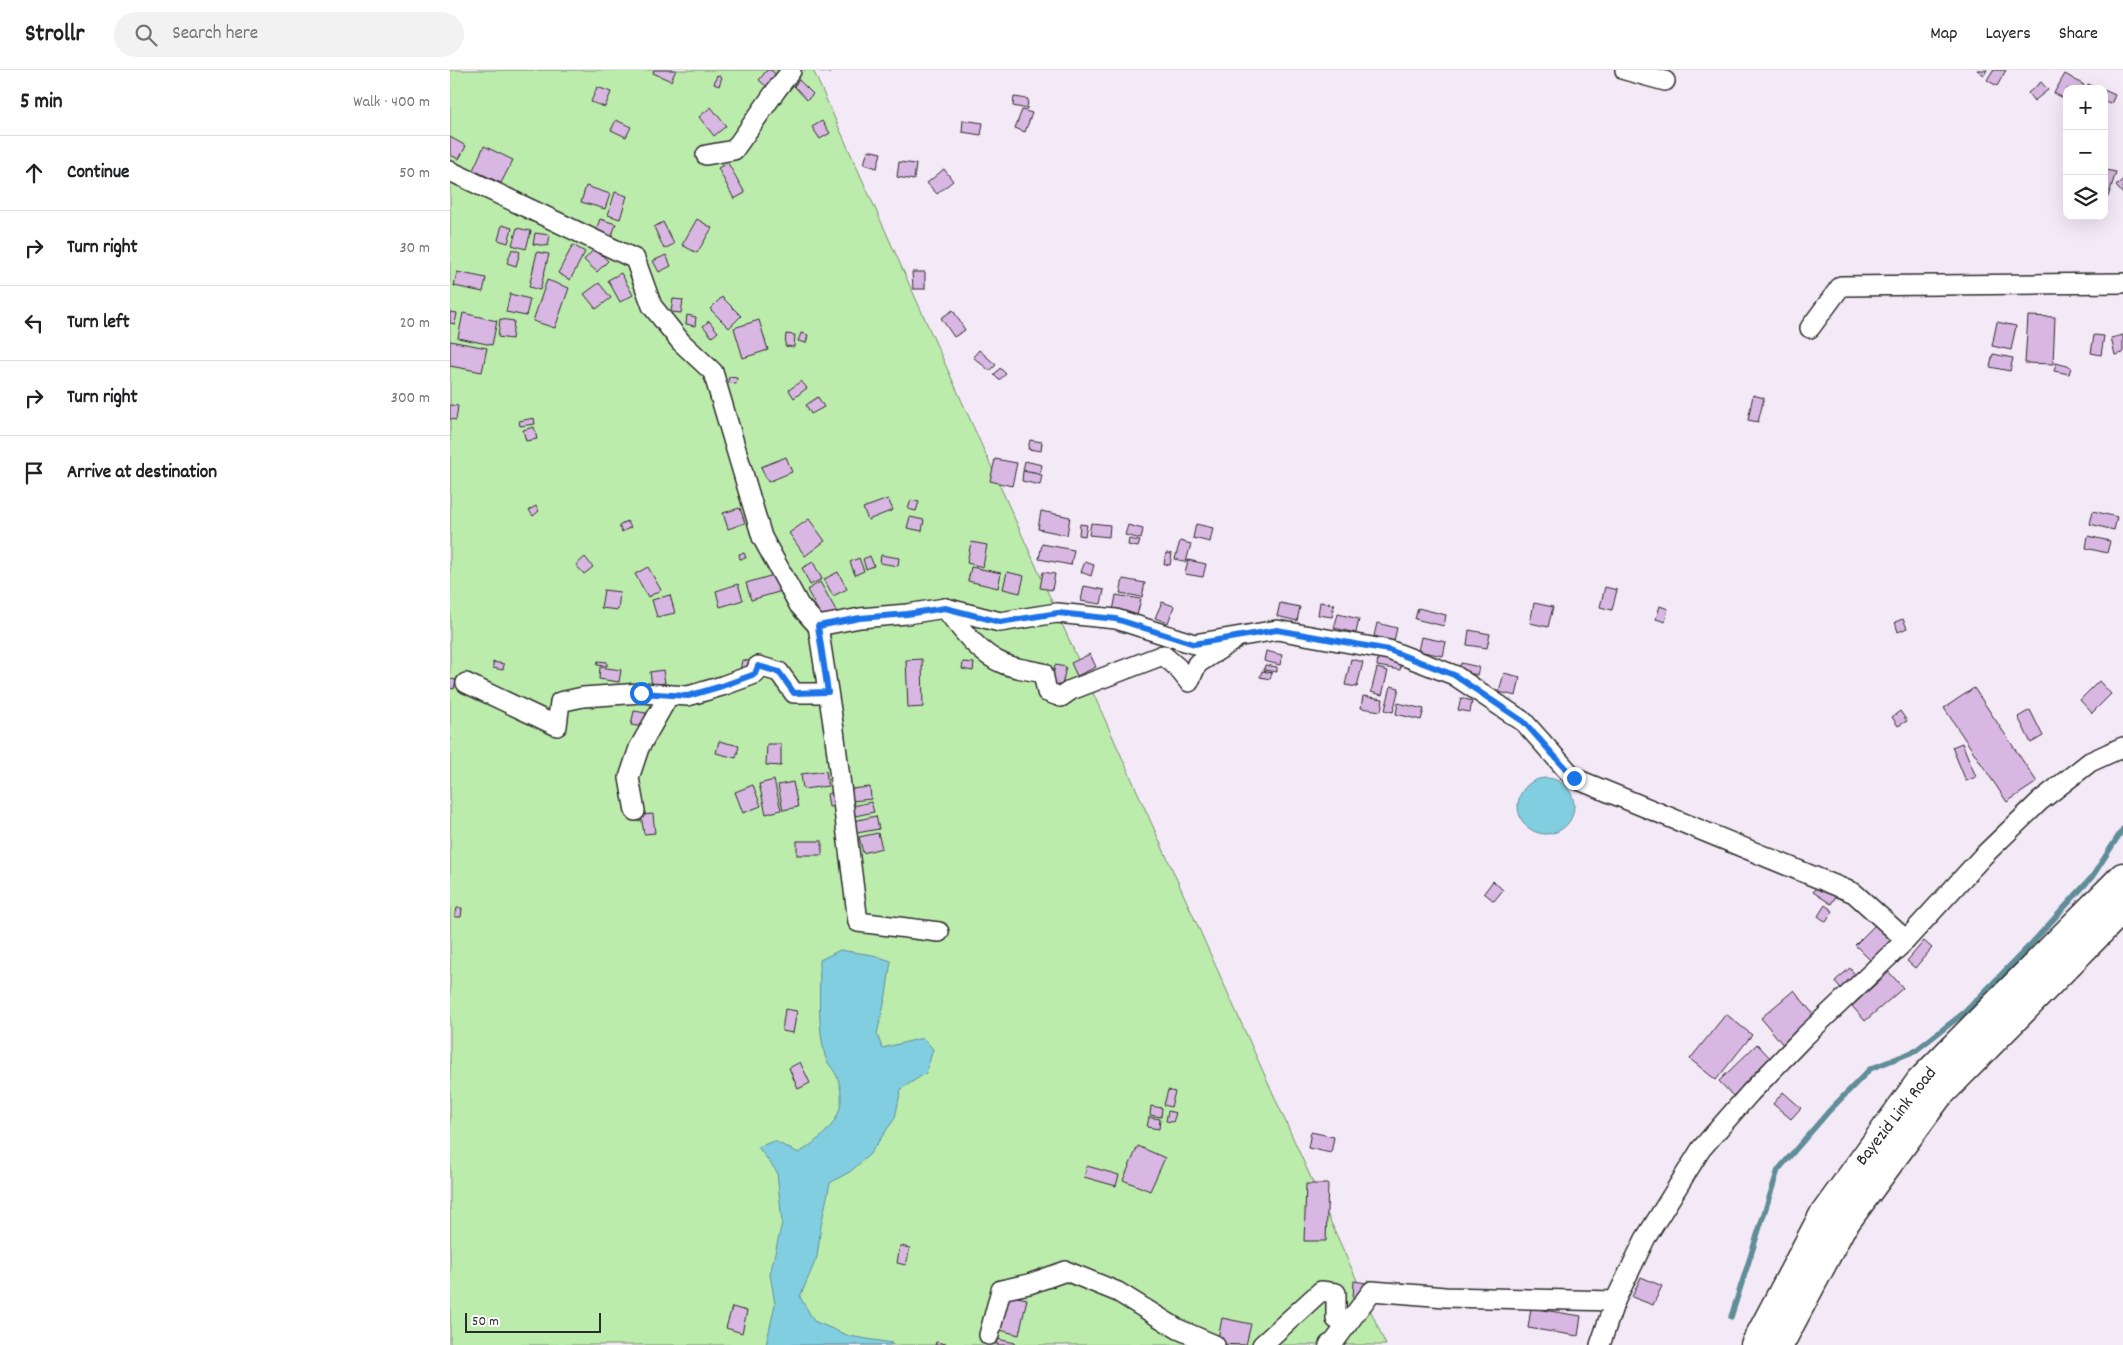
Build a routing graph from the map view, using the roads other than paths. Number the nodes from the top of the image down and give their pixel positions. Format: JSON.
{"nodes":[{"id":1,"x":1625,"y":70,"type":"edge"},
{"id":2,"x":791,"y":71,"type":"edge"},
{"id":3,"x":1665,"y":81,"type":"dead end"},
{"id":4,"x":706,"y":155,"type":"dead end"},
{"id":5,"x":450,"y":171,"type":"edge"},
{"id":6,"x":2123,"y":283,"type":"edge"},
{"id":7,"x":1810,"y":328,"type":"dead end"},
{"id":8,"x":945,"y":608,"type":"junction"},
{"id":9,"x":818,"y":626,"type":"junction"},
{"id":10,"x":1239,"y":636,"type":"junction"},
{"id":11,"x":466,"y":683,"type":"dead end"},
{"id":12,"x":828,"y":692,"type":"junction"},
{"id":13,"x":669,"y":695,"type":"junction"},
{"id":14,"x":2123,"y":747,"type":"edge"},
{"id":15,"x":635,"y":811,"type":"dead end"},
{"id":16,"x":2123,"y":877,"type":"edge"},
{"id":17,"x":2123,"y":908,"type":"edge"},
{"id":18,"x":939,"y":932,"type":"dead end"},
{"id":19,"x":1906,"y":940,"type":"junction"},
{"id":20,"x":1615,"y":1301,"type":"junction"},
{"id":21,"x":1346,"y":1326,"type":"junction"},
{"id":22,"x":989,"y":1335,"type":"dead end"},
{"id":23,"x":1215,"y":1345,"type":"edge"},
{"id":24,"x":1262,"y":1345,"type":"edge"},
{"id":25,"x":1329,"y":1345,"type":"edge"},
{"id":26,"x":1600,"y":1345,"type":"edge"},
{"id":27,"x":1755,"y":1345,"type":"edge"},
{"id":28,"x":1779,"y":1345,"type":"edge"}],
"edges":[{"from":1,"to":3,"type":"street"},
{"from":2,"to":4,"type":"street"},
{"from":5,"to":9,"type":"street"},
{"from":6,"to":7,"type":"street"},
{"from":8,"to":9,"type":"street"},
{"from":8,"to":10,"type":"street"},
{"from":8,"to":10,"type":"street"},
{"from":9,"to":12,"type":"street"},
{"from":10,"to":19,"type":"street"},
{"from":11,"to":13,"type":"street"},
{"from":12,"to":13,"type":"street"},
{"from":12,"to":18,"type":"street"},
{"from":13,"to":15,"type":"street"},
{"from":14,"to":19,"type":"street"},
{"from":16,"to":27,"type":"main road","name":"Bayezid Link Road"},
{"from":17,"to":28,"type":"main road","name":"Bayezid Link Road"},
{"from":19,"to":20,"type":"street"},
{"from":20,"to":21,"type":"street"},
{"from":20,"to":26,"type":"street"},
{"from":21,"to":24,"type":"street"},
{"from":21,"to":25,"type":"street"},
{"from":22,"to":23,"type":"street"}]}
